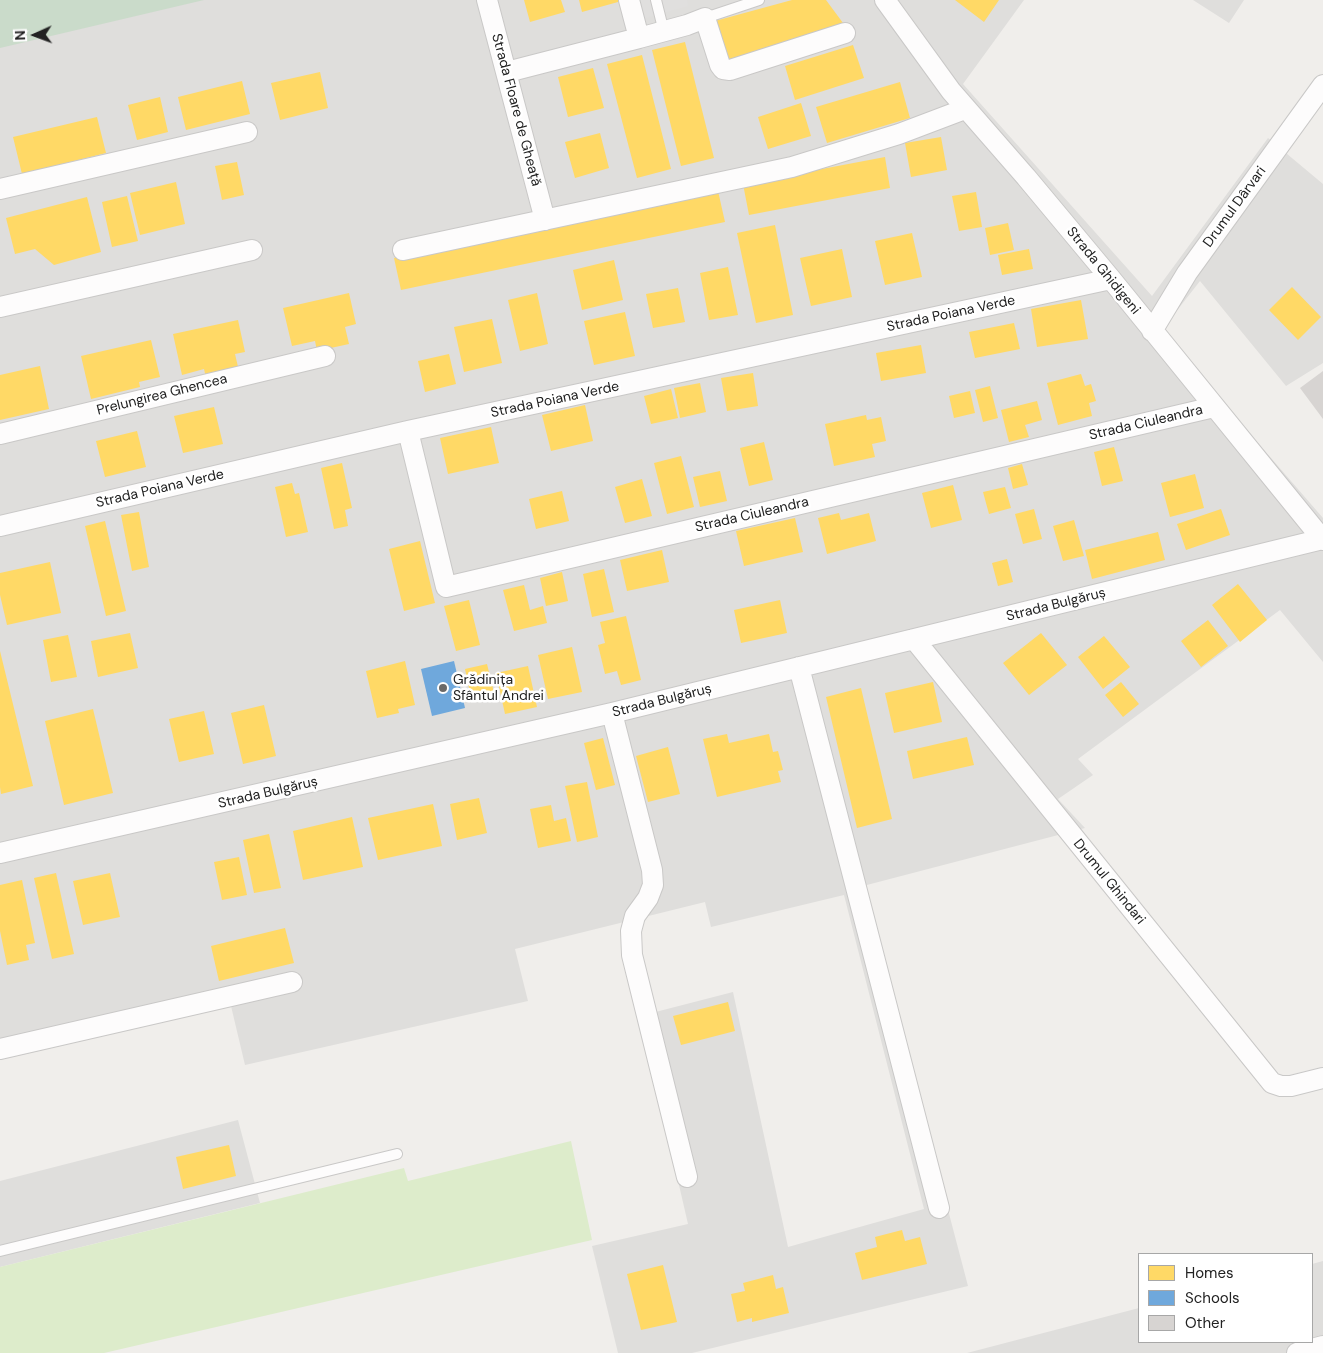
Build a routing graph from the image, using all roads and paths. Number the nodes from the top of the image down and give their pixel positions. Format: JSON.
{"nodes":[{"id":1,"x":486,"y":0,"type":"edge"},
{"id":2,"x":629,"y":0,"type":"edge"},
{"id":3,"x":656,"y":0,"type":"edge"},
{"id":4,"x":759,"y":0,"type":"edge"},
{"id":5,"x":885,"y":0,"type":"edge"},
{"id":6,"x":706,"y":18,"type":"junction"},
{"id":7,"x":664,"y":32,"type":"junction"},
{"id":8,"x":845,"y":33,"type":"dead end"},
{"id":9,"x":639,"y":38,"type":"junction"},
{"id":10,"x":507,"y":72,"type":"junction"},
{"id":11,"x":1323,"y":85,"type":"edge"},
{"id":12,"x":965,"y":109,"type":"junction"},
{"id":13,"x":247,"y":132,"type":"dead end"},
{"id":14,"x":0,"y":189,"type":"edge"},
{"id":15,"x":545,"y":220,"type":"junction"},
{"id":16,"x":252,"y":250,"type":"dead end"},
{"id":17,"x":403,"y":250,"type":"dead end"},
{"id":18,"x":1111,"y":279,"type":"junction"},
{"id":19,"x":0,"y":307,"type":"edge"},
{"id":20,"x":1152,"y":331,"type":"junction"},
{"id":21,"x":325,"y":356,"type":"dead end"},
{"id":22,"x":1214,"y":407,"type":"junction"},
{"id":23,"x":413,"y":430,"type":"junction"},
{"id":24,"x":0,"y":434,"type":"edge"},
{"id":25,"x":0,"y":526,"type":"edge"},
{"id":26,"x":1323,"y":540,"type":"edge"},
{"id":27,"x":914,"y":639,"type":"junction"},
{"id":28,"x":799,"y":667,"type":"junction"},
{"id":29,"x":612,"y":713,"type":"junction"},
{"id":30,"x":0,"y":853,"type":"edge"},
{"id":31,"x":292,"y":982,"type":"dead end"},
{"id":32,"x":0,"y":1049,"type":"edge"},
{"id":33,"x":1323,"y":1078,"type":"edge"},
{"id":34,"x":398,"y":1154,"type":"dead end"},
{"id":35,"x":687,"y":1176,"type":"dead end"},
{"id":36,"x":939,"y":1208,"type":"dead end"},
{"id":37,"x":0,"y":1251,"type":"edge"},
{"id":38,"x":1323,"y":1346,"type":"edge"},
{"id":39,"x":1297,"y":1353,"type":"edge"}],
"edges":[{"from":1,"to":10,"type":"street","name":"Strada Floare de Gheață"},
{"from":2,"to":9,"type":"street"},
{"from":3,"to":7,"type":"lane"},
{"from":4,"to":6,"type":"lane"},
{"from":5,"to":12,"type":"street","name":"Strada Ghidigeni"},
{"from":6,"to":7,"type":"street"},
{"from":6,"to":8,"type":"street"},
{"from":7,"to":9,"type":"street"},
{"from":9,"to":10,"type":"street"},
{"from":10,"to":15,"type":"street","name":"Strada Floare de Gheață"},
{"from":11,"to":20,"type":"street","name":"Drumul Dârvari"},
{"from":12,"to":15,"type":"street"},
{"from":12,"to":18,"type":"street","name":"Strada Ghidigeni"},
{"from":13,"to":14,"type":"street"},
{"from":15,"to":17,"type":"street"},
{"from":16,"to":19,"type":"street"},
{"from":18,"to":20,"type":"street","name":"Strada Ghidigeni"},
{"from":18,"to":23,"type":"street","name":"Strada Poiana Verde"},
{"from":20,"to":22,"type":"street","name":"Strada Ghidigeni"},
{"from":21,"to":24,"type":"street","name":"Prelungirea Ghencea"},
{"from":22,"to":23,"type":"street","name":"Strada Ciuleandra"},
{"from":22,"to":26,"type":"street","name":"Strada Ghidigeni"},
{"from":23,"to":25,"type":"street","name":"Strada Poiana Verde"},
{"from":26,"to":27,"type":"street","name":"Strada Bulgăruș"},
{"from":27,"to":28,"type":"street","name":"Strada Bulgăruș"},
{"from":27,"to":33,"type":"street","name":"Drumul Ghindari"},
{"from":28,"to":29,"type":"street","name":"Strada Bulgăruș"},
{"from":28,"to":36,"type":"street"},
{"from":29,"to":30,"type":"street","name":"Strada Bulgăruș"},
{"from":29,"to":35,"type":"street"},
{"from":31,"to":32,"type":"street"},
{"from":34,"to":37,"type":"lane"},
{"from":38,"to":39,"type":"street"}]}
